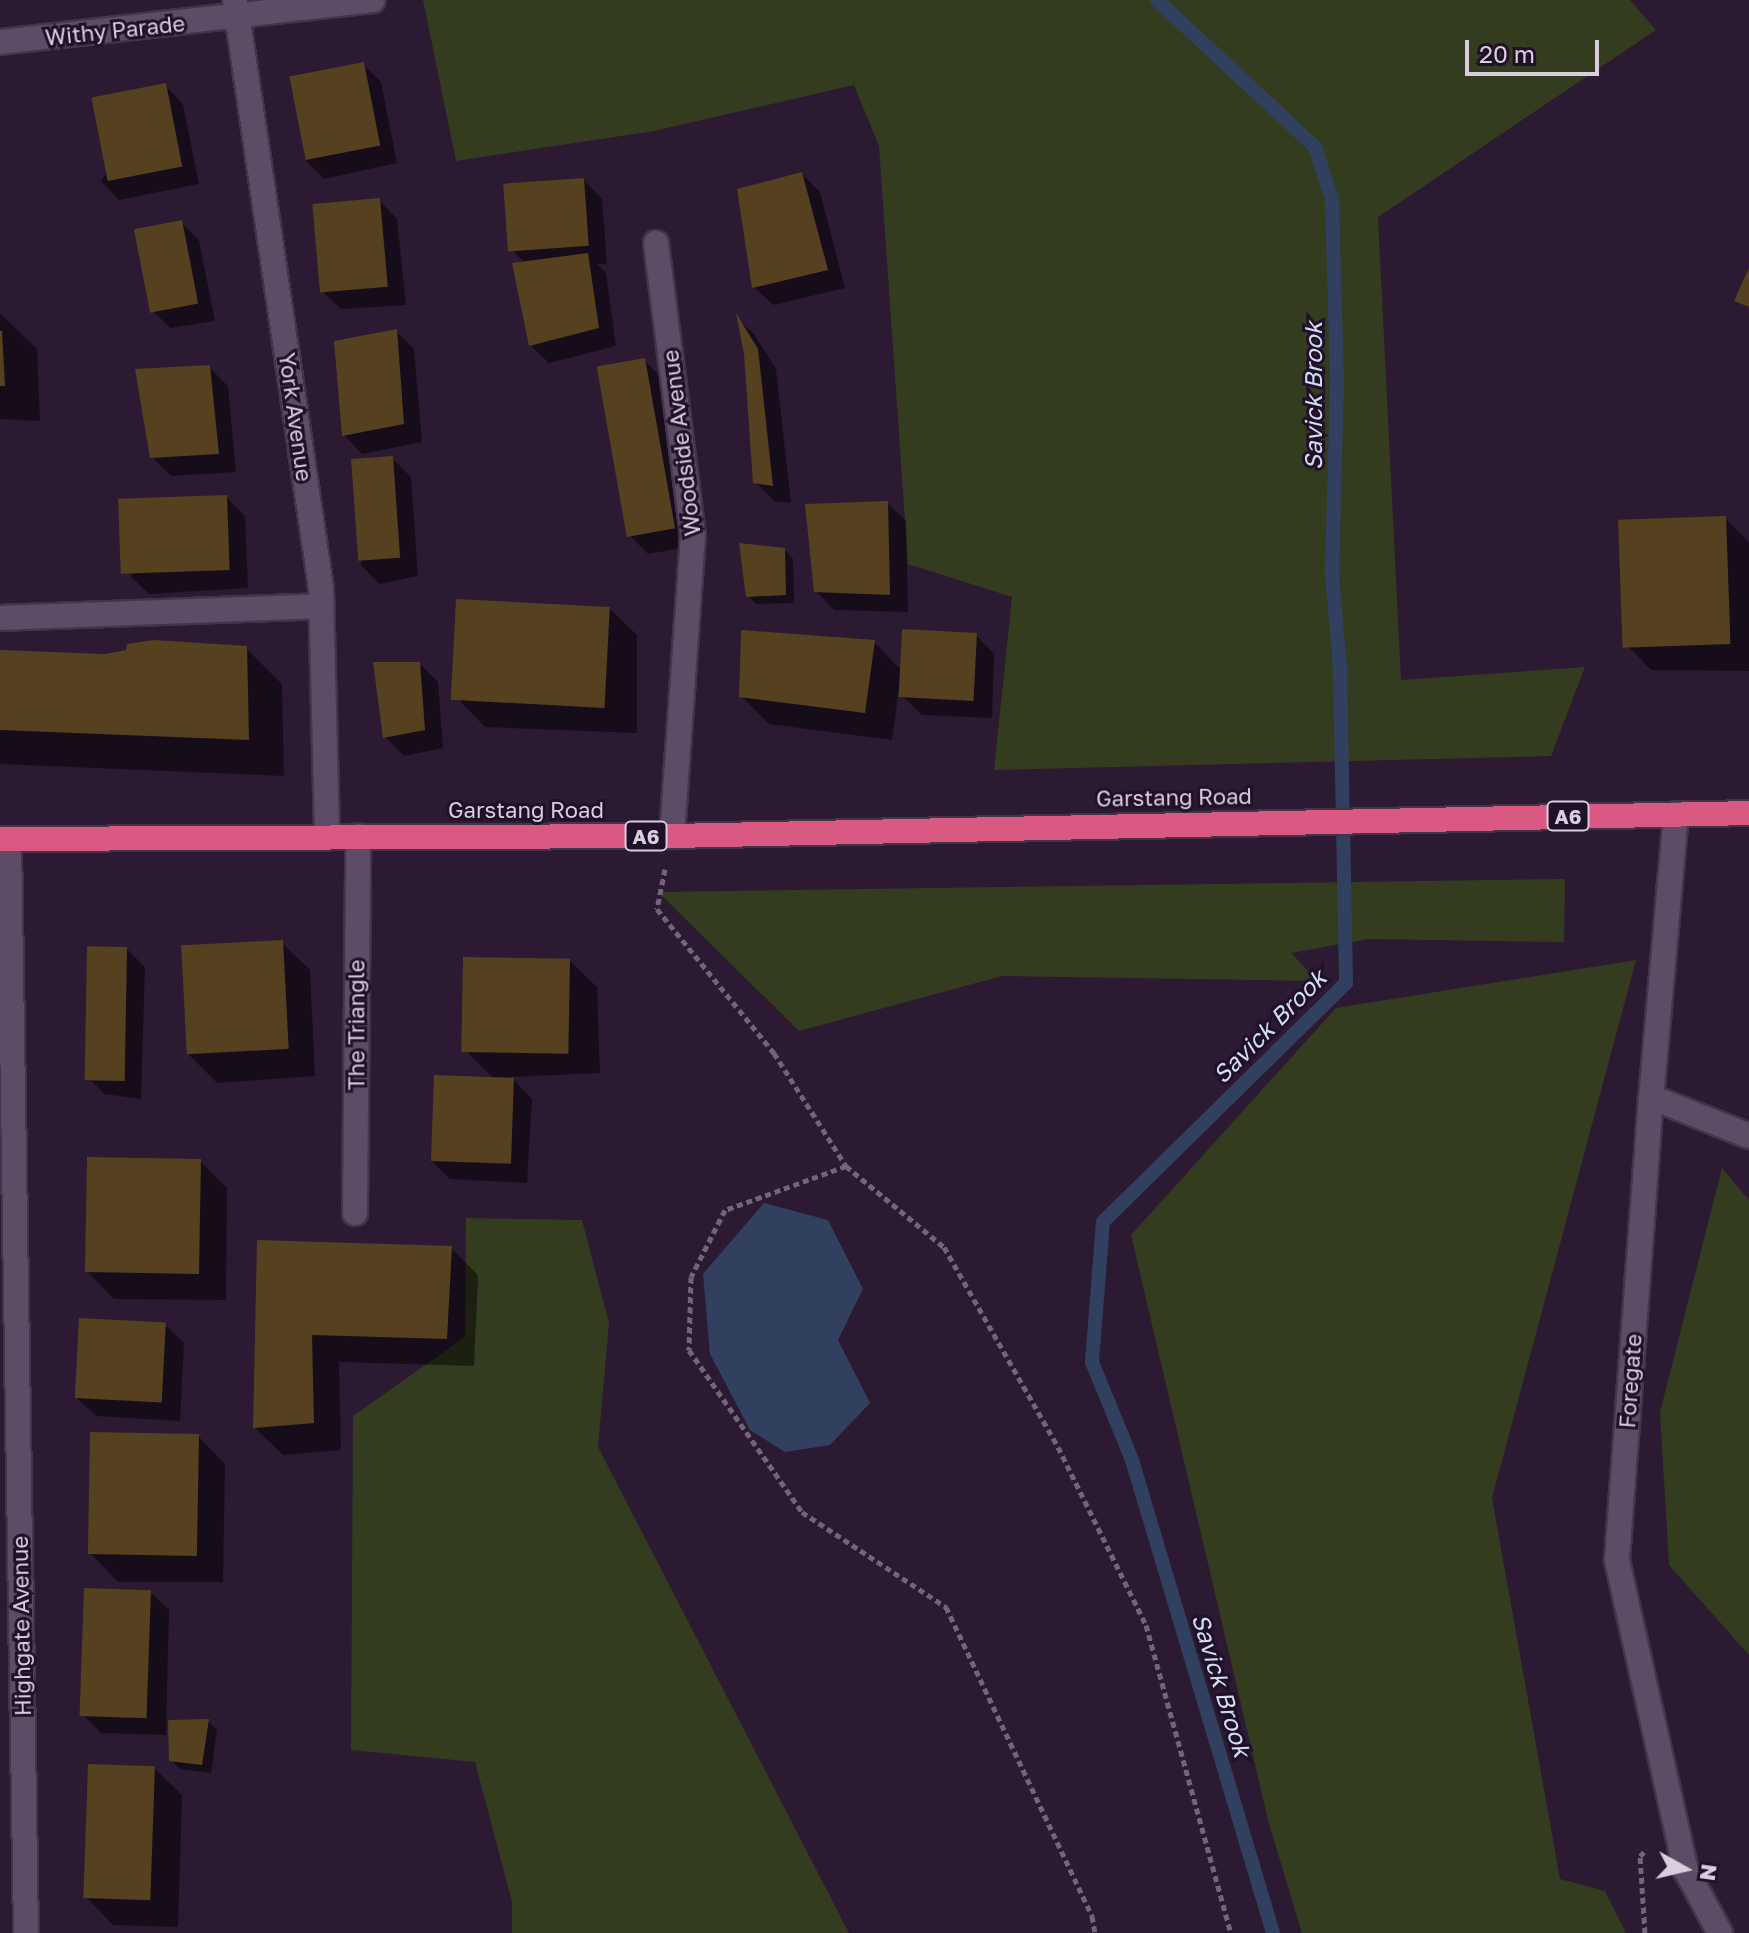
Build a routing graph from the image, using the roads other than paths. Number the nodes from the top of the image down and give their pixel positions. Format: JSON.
{"nodes":[{"id":1,"x":373,"y":0,"type":"edge"},
{"id":2,"x":236,"y":8,"type":"edge"},
{"id":3,"x":0,"y":42,"type":"edge"},
{"id":4,"x":656,"y":243,"type":"dead end"},
{"id":5,"x":322,"y":606,"type":"junction"},
{"id":6,"x":0,"y":618,"type":"edge"},
{"id":7,"x":1749,"y":813,"type":"edge"},
{"id":8,"x":1676,"y":814,"type":"junction"},
{"id":9,"x":358,"y":836,"type":"junction"},
{"id":10,"x":672,"y":836,"type":"junction"},
{"id":11,"x":327,"y":837,"type":"junction"},
{"id":12,"x":4,"y":839,"type":"edge"},
{"id":13,"x":1651,"y":1097,"type":"junction"},
{"id":14,"x":1749,"y":1136,"type":"edge"},
{"id":15,"x":355,"y":1213,"type":"dead end"},
{"id":16,"x":26,"y":1933,"type":"edge"},
{"id":17,"x":1720,"y":1933,"type":"edge"}],
"edges":[{"from":1,"to":2,"type":"street","name":"Withy Parade"},
{"from":2,"to":3,"type":"street","name":"Withy Parade"},
{"from":2,"to":5,"type":"street","name":"York Avenue"},
{"from":4,"to":10,"type":"street","name":"Woodside Avenue"},
{"from":5,"to":6,"type":"street"},
{"from":5,"to":11,"type":"street","name":"York Avenue"},
{"from":7,"to":8,"type":"highway","number":"A6"},
{"from":8,"to":10,"type":"highway","name":"Garstang Road","number":"A6"},
{"from":8,"to":13,"type":"street","name":"Foregate"},
{"from":9,"to":10,"type":"highway","name":"Garstang Road","number":"A6"},
{"from":9,"to":11,"type":"highway","name":"Garstang Road","number":"A6"},
{"from":9,"to":15,"type":"street","name":"The Triangle"},
{"from":11,"to":12,"type":"highway","name":"Garstang Road","number":"A6"},
{"from":12,"to":16,"type":"street","name":"Highgate Avenue"},
{"from":13,"to":14,"type":"street"},
{"from":13,"to":17,"type":"street","name":"Foregate"}]}
